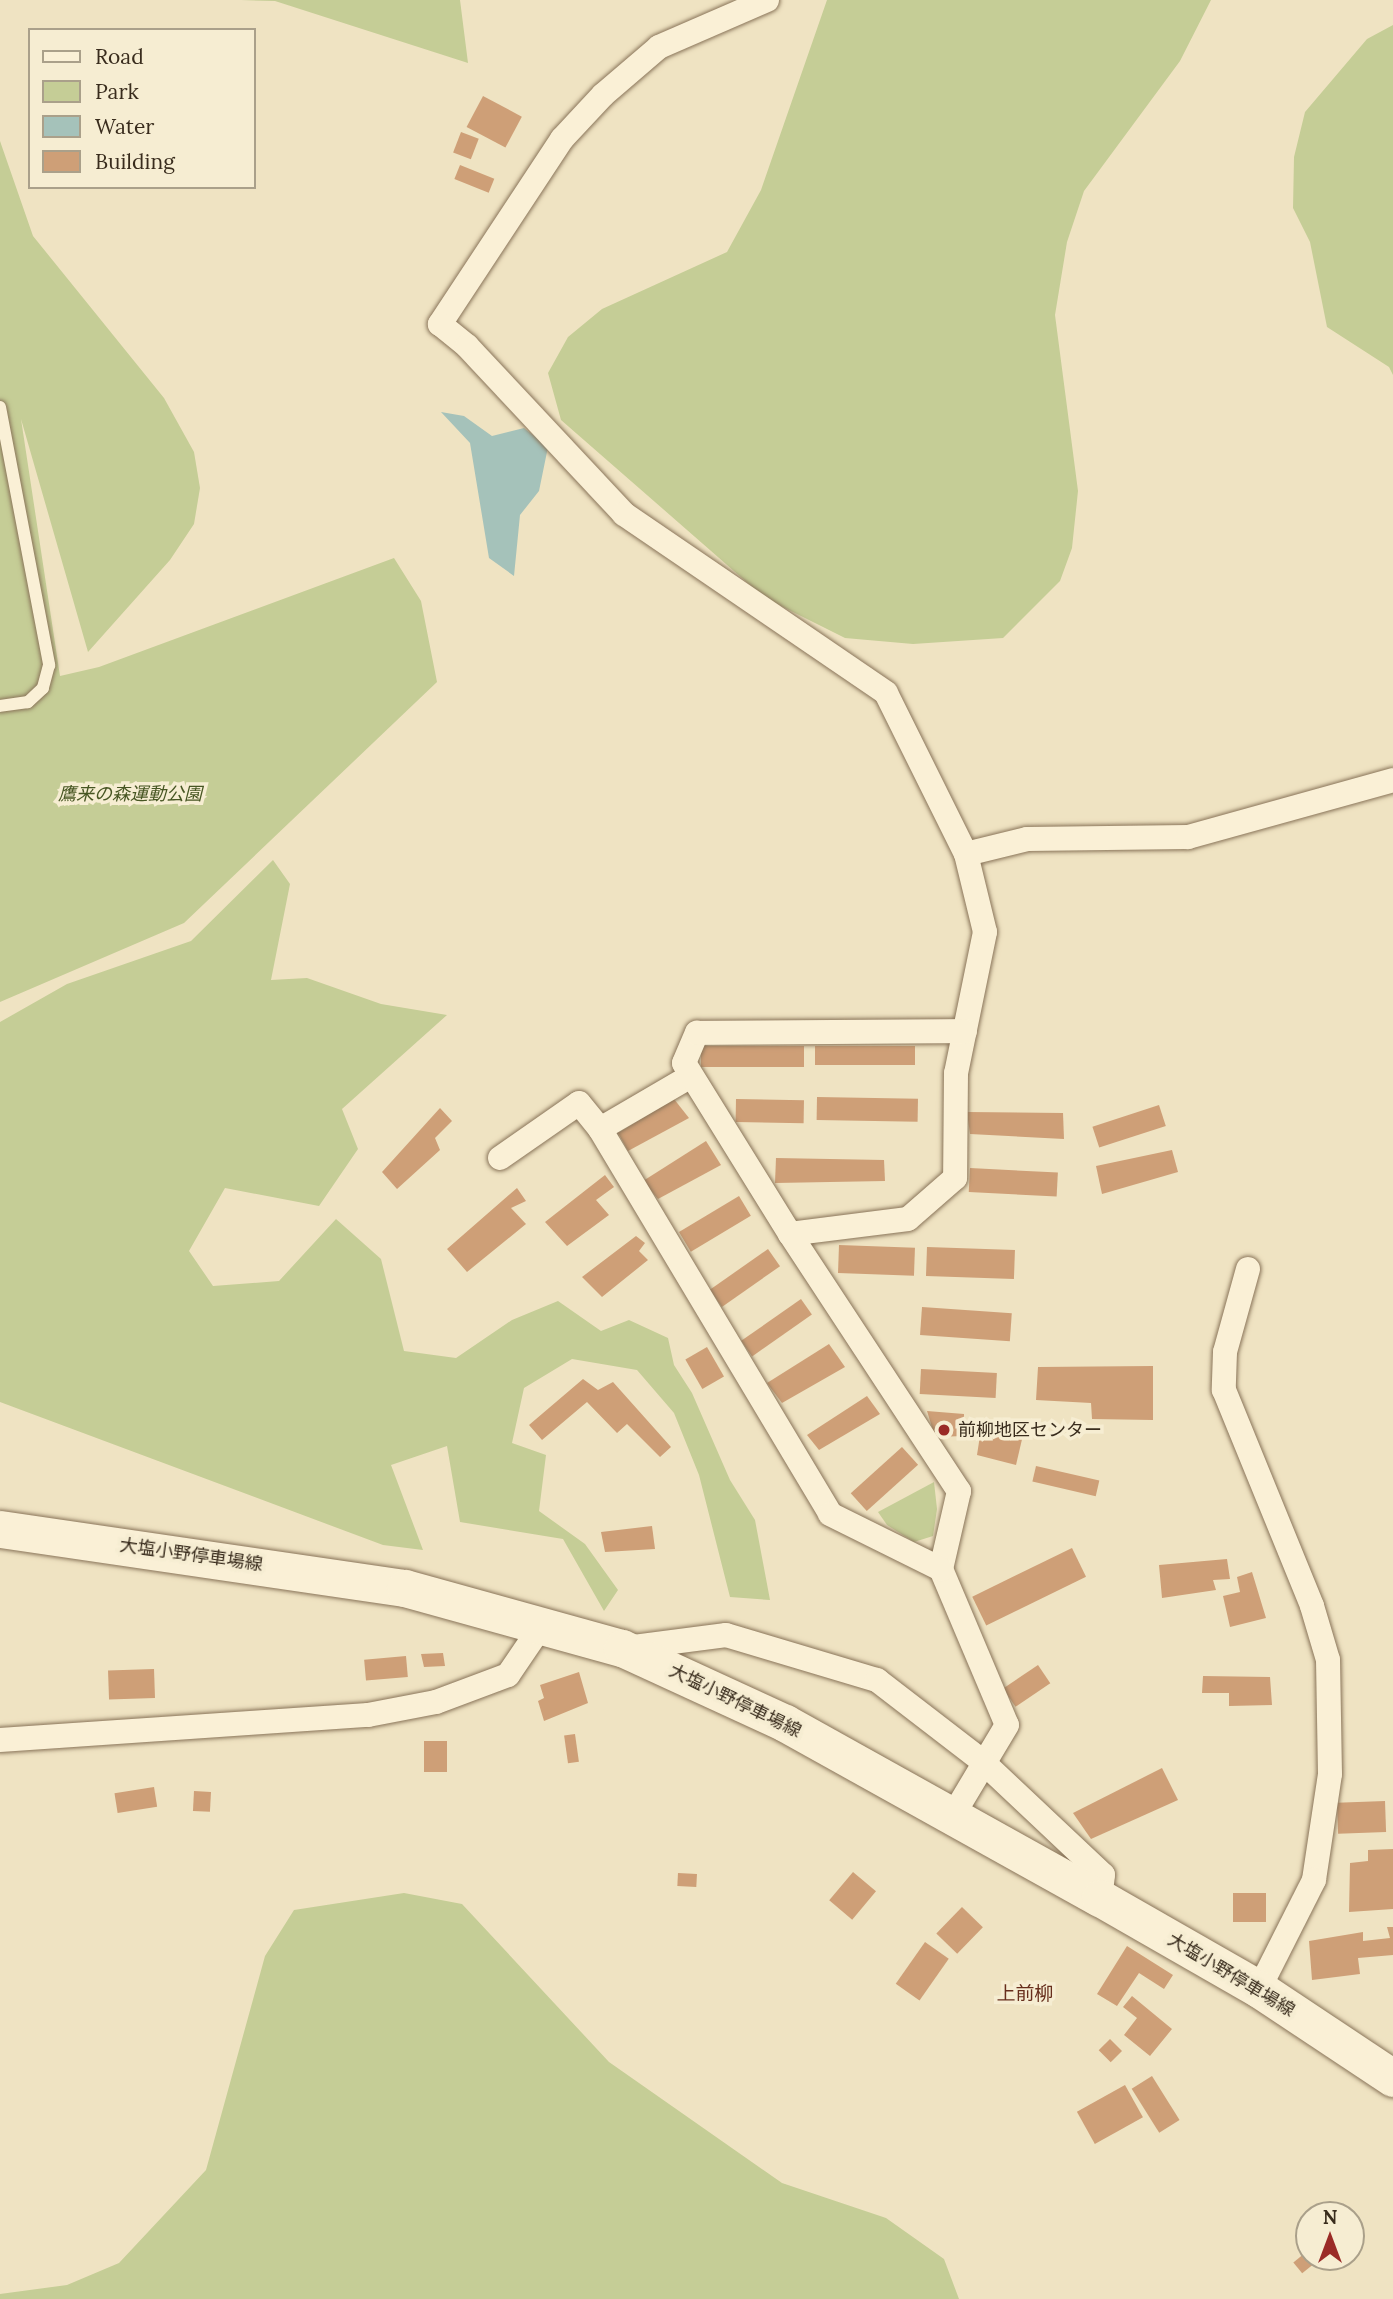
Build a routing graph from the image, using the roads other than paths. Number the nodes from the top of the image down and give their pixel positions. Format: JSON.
{"nodes":[{"id":1,"x":767,"y":0,"type":"edge"},
{"id":2,"x":0,"y":407,"type":"edge"},
{"id":3,"x":0,"y":706,"type":"edge"},
{"id":4,"x":1393,"y":780,"type":"edge"},
{"id":5,"x":966,"y":853,"type":"junction"},
{"id":6,"x":965,"y":1031,"type":"junction"},
{"id":7,"x":691,"y":1076,"type":"junction"},
{"id":8,"x":600,"y":1129,"type":"junction"},
{"id":9,"x":500,"y":1158,"type":"dead end"},
{"id":10,"x":790,"y":1234,"type":"junction"},
{"id":11,"x":1248,"y":1269,"type":"dead end"},
{"id":12,"x":0,"y":1529,"type":"edge"},
{"id":13,"x":941,"y":1569,"type":"junction"},
{"id":14,"x":542,"y":1625,"type":"junction"},
{"id":15,"x":622,"y":1648,"type":"junction"},
{"id":16,"x":0,"y":1740,"type":"edge"},
{"id":17,"x":982,"y":1761,"type":"junction"},
{"id":18,"x":952,"y":1817,"type":"junction"},
{"id":19,"x":1100,"y":1898,"type":"junction"},
{"id":20,"x":1259,"y":1989,"type":"junction"},
{"id":21,"x":1393,"y":2078,"type":"edge"}],
"edges":[{"from":1,"to":5,"type":"street"},
{"from":2,"to":3,"type":"lane"},
{"from":4,"to":5,"type":"street"},
{"from":5,"to":6,"type":"street"},
{"from":6,"to":7,"type":"street"},
{"from":6,"to":10,"type":"street"},
{"from":7,"to":8,"type":"street"},
{"from":7,"to":10,"type":"street"},
{"from":8,"to":9,"type":"street"},
{"from":8,"to":13,"type":"street"},
{"from":10,"to":13,"type":"street"},
{"from":11,"to":20,"type":"street"},
{"from":12,"to":14,"type":"main road","name":"大塩小野停車場線"},
{"from":13,"to":17,"type":"street"},
{"from":14,"to":15,"type":"main road","name":"大塩小野停車場線"},
{"from":14,"to":16,"type":"street"},
{"from":15,"to":17,"type":"street"},
{"from":15,"to":18,"type":"main road","name":"大塩小野停車場線"},
{"from":17,"to":18,"type":"street"},
{"from":17,"to":19,"type":"street"},
{"from":18,"to":19,"type":"main road","name":"大塩小野停車場線"},
{"from":19,"to":20,"type":"main road","name":"大塩小野停車場線"},
{"from":20,"to":21,"type":"main road","name":"大塩小野停車場線"}]}
